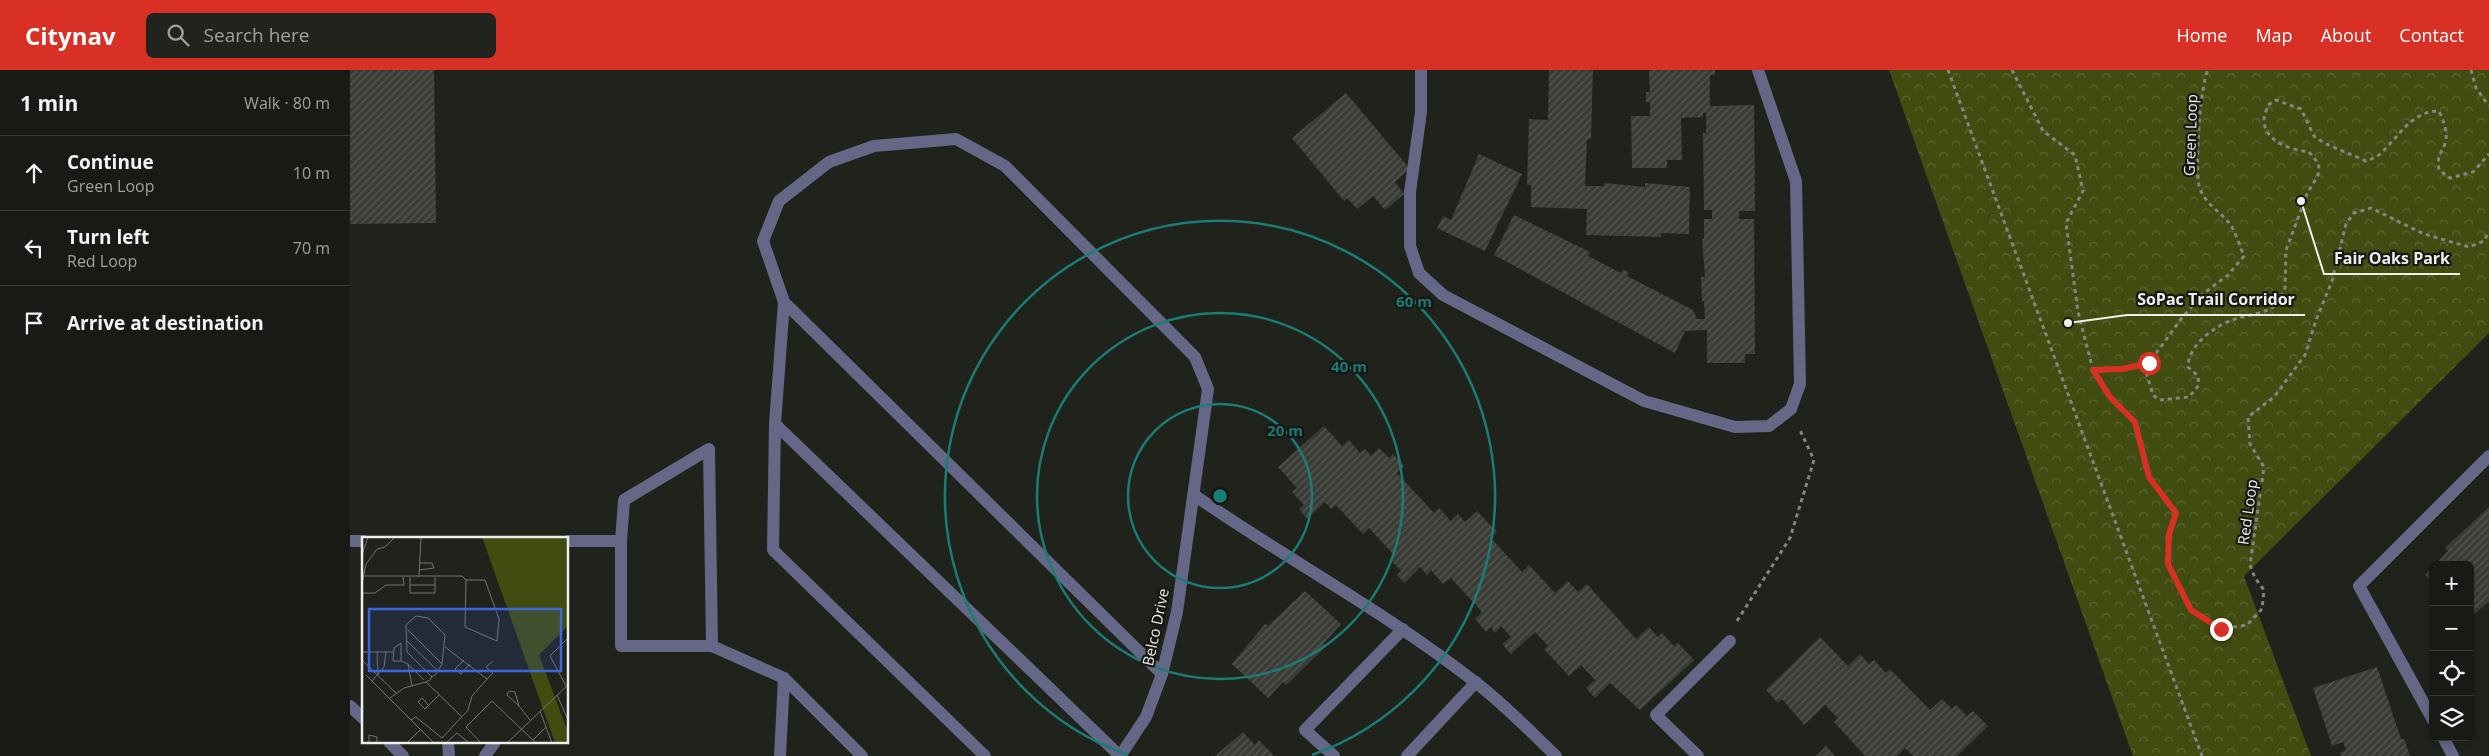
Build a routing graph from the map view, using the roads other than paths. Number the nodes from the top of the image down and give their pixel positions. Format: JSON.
{"nodes":[{"id":1,"x":1421,"y":70,"type":"edge"},
{"id":2,"x":1758,"y":70,"type":"edge"},
{"id":3,"x":784,"y":302,"type":"junction"},
{"id":4,"x":776,"y":424,"type":"junction"},
{"id":5,"x":2489,"y":456,"type":"edge"},
{"id":6,"x":1194,"y":495,"type":"junction"},
{"id":7,"x":569,"y":541,"type":"edge"},
{"id":8,"x":621,"y":541,"type":"junction"},
{"id":9,"x":1403,"y":630,"type":"junction"},
{"id":10,"x":1730,"y":641,"type":"road end"},
{"id":11,"x":712,"y":646,"type":"junction"},
{"id":12,"x":1162,"y":674,"type":"junction"},
{"id":13,"x":784,"y":678,"type":"junction"},
{"id":14,"x":1476,"y":682,"type":"junction"},
{"id":15,"x":350,"y":706,"type":"edge"},
{"id":16,"x":2429,"y":713,"type":"edge"},
{"id":17,"x":362,"y":717,"type":"edge"},
{"id":18,"x":2444,"y":741,"type":"edge"},
{"id":19,"x":391,"y":744,"type":"edge"},
{"id":20,"x":494,"y":744,"type":"edge"},
{"id":21,"x":404,"y":756,"type":"edge"},
{"id":22,"x":485,"y":756,"type":"edge"},
{"id":23,"x":780,"y":756,"type":"edge"},
{"id":24,"x":862,"y":756,"type":"edge"},
{"id":25,"x":985,"y":756,"type":"edge"},
{"id":26,"x":1120,"y":756,"type":"edge"},
{"id":27,"x":1334,"y":756,"type":"edge"},
{"id":28,"x":1407,"y":756,"type":"edge"},
{"id":29,"x":1556,"y":756,"type":"edge"},
{"id":30,"x":1698,"y":756,"type":"edge"},
{"id":31,"x":2453,"y":756,"type":"edge"}],
"edges":[{"from":1,"to":2,"type":"street"},
{"from":3,"to":4,"type":"street"},
{"from":3,"to":6,"type":"street","name":"Belco Drive"},
{"from":3,"to":12,"type":"street"},
{"from":4,"to":25,"type":"street"},
{"from":4,"to":26,"type":"street"},
{"from":5,"to":16,"type":"street"},
{"from":6,"to":9,"type":"street"},
{"from":6,"to":12,"type":"street","name":"Belco Drive"},
{"from":7,"to":8,"type":"street"},
{"from":8,"to":11,"type":"street"},
{"from":8,"to":11,"type":"street"},
{"from":9,"to":14,"type":"street"},
{"from":9,"to":27,"type":"street"},
{"from":10,"to":30,"type":"street"},
{"from":11,"to":13,"type":"street"},
{"from":12,"to":26,"type":"street","name":"Belco Drive"},
{"from":13,"to":23,"type":"street"},
{"from":13,"to":24,"type":"street"},
{"from":14,"to":28,"type":"street"},
{"from":14,"to":29,"type":"street"},
{"from":15,"to":17,"type":"street"},
{"from":18,"to":31,"type":"street"},
{"from":19,"to":21,"type":"street"},
{"from":20,"to":22,"type":"street"}]}
